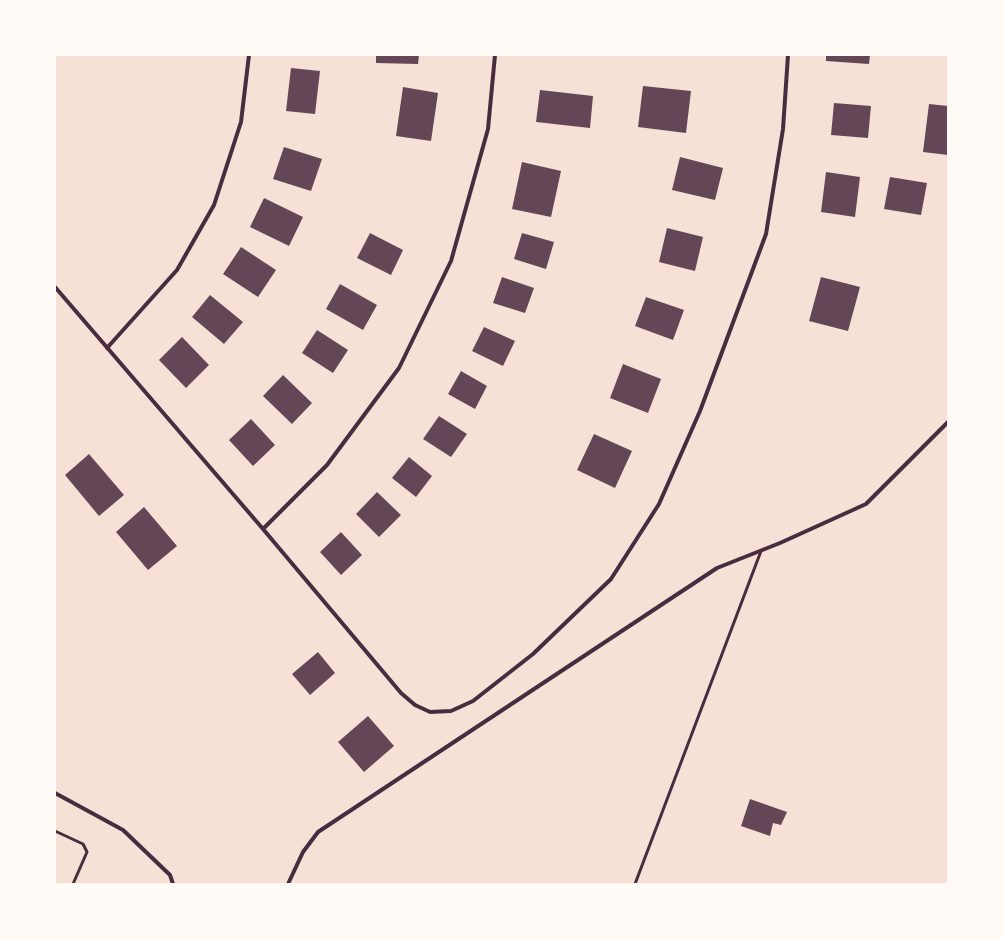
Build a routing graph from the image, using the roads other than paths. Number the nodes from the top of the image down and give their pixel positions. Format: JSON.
{"nodes":[{"id":1,"x":249,"y":55,"type":"edge"},
{"id":2,"x":494,"y":55,"type":"edge"},
{"id":3,"x":788,"y":55,"type":"edge"},
{"id":4,"x":55,"y":287,"type":"edge"},
{"id":5,"x":107,"y":348,"type":"junction"},
{"id":6,"x":948,"y":422,"type":"edge"},
{"id":7,"x":263,"y":529,"type":"junction"},
{"id":8,"x":761,"y":551,"type":"junction"},
{"id":9,"x":55,"y":793,"type":"edge"},
{"id":10,"x":55,"y":830,"type":"edge"},
{"id":11,"x":74,"y":884,"type":"edge"},
{"id":12,"x":173,"y":884,"type":"edge"},
{"id":13,"x":288,"y":884,"type":"edge"},
{"id":14,"x":635,"y":884,"type":"edge"}],
"edges":[{"from":1,"to":5,"type":"street"},
{"from":2,"to":7,"type":"street"},
{"from":3,"to":7,"type":"street"},
{"from":4,"to":5,"type":"street"},
{"from":5,"to":7,"type":"street"},
{"from":6,"to":8,"type":"street"},
{"from":8,"to":13,"type":"street"},
{"from":8,"to":14,"type":"lane"},
{"from":9,"to":12,"type":"street"},
{"from":10,"to":11,"type":"lane"}]}
